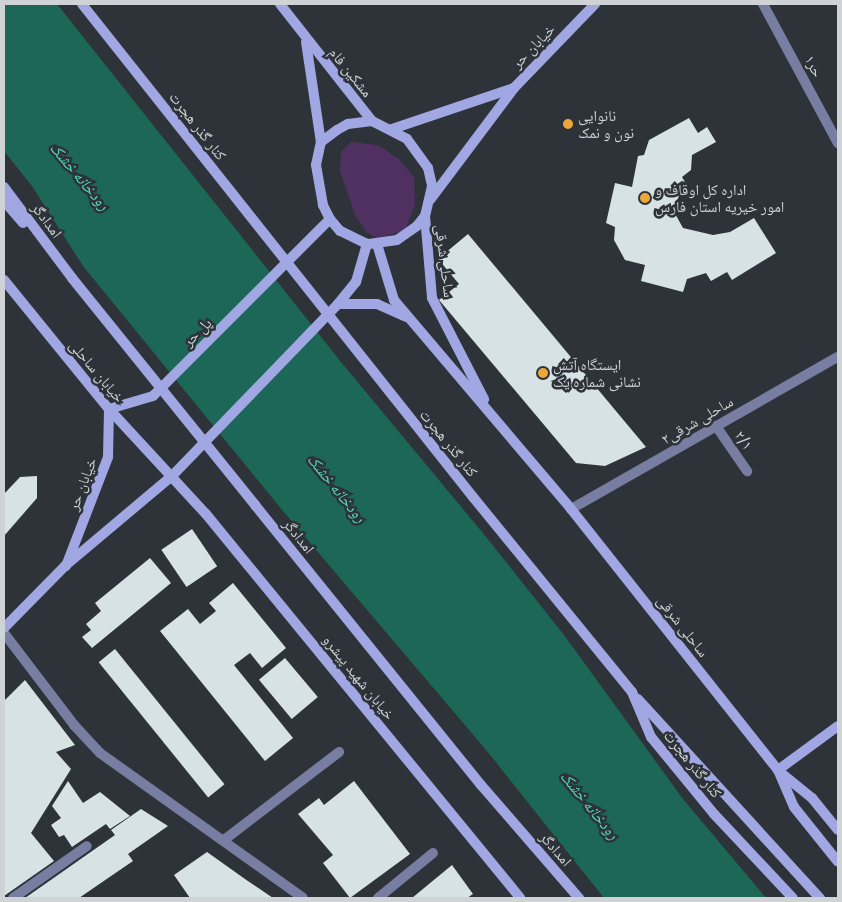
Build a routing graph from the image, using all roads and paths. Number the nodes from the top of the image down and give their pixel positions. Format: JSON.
{"nodes":[{"id":1,"x":82,"y":4,"type":"edge"},
{"id":2,"x":280,"y":4,"type":"edge"},
{"id":3,"x":763,"y":4,"type":"edge"},
{"id":4,"x":589,"y":6,"type":"edge"},
{"id":5,"x":306,"y":41,"type":"junction"},
{"id":6,"x":514,"y":88,"type":"junction"},
{"id":7,"x":372,"y":122,"type":"junction"},
{"id":8,"x":392,"y":129,"type":"junction"},
{"id":9,"x":321,"y":142,"type":"junction"},
{"id":10,"x":838,"y":143,"type":"edge"},
{"id":11,"x":4,"y":187,"type":"edge"},
{"id":12,"x":4,"y":201,"type":"edge"},
{"id":13,"x":430,"y":201,"type":"junction"},
{"id":14,"x":425,"y":216,"type":"junction"},
{"id":15,"x":330,"y":219,"type":"junction"},
{"id":16,"x":372,"y":244,"type":"junction"},
{"id":17,"x":72,"y":278,"type":"junction"},
{"id":18,"x":4,"y":280,"type":"edge"},
{"id":19,"x":338,"y":304,"type":"junction"},
{"id":20,"x":410,"y":319,"type":"junction"},
{"id":21,"x":838,"y":357,"type":"edge"},
{"id":22,"x":109,"y":409,"type":"junction"},
{"id":23,"x":493,"y":416,"type":"junction"},
{"id":24,"x":716,"y":426,"type":"junction"},
{"id":25,"x":748,"y":471,"type":"dead end"},
{"id":26,"x":172,"y":476,"type":"junction"},
{"id":27,"x":570,"y":509,"type":"junction"},
{"id":28,"x":65,"y":566,"type":"junction"},
{"id":29,"x":4,"y":628,"type":"edge"},
{"id":30,"x":4,"y":633,"type":"edge"},
{"id":31,"x":632,"y":692,"type":"junction"},
{"id":32,"x":838,"y":726,"type":"edge"},
{"id":33,"x":339,"y":752,"type":"dead end"},
{"id":34,"x":778,"y":770,"type":"junction"},
{"id":35,"x":838,"y":830,"type":"edge"},
{"id":36,"x":224,"y":840,"type":"junction"},
{"id":37,"x":87,"y":846,"type":"dead end"},
{"id":38,"x":433,"y":854,"type":"dead end"},
{"id":39,"x":838,"y":862,"type":"edge"},
{"id":40,"x":13,"y":898,"type":"edge"},
{"id":41,"x":303,"y":898,"type":"edge"},
{"id":42,"x":378,"y":898,"type":"edge"},
{"id":43,"x":520,"y":898,"type":"edge"},
{"id":44,"x":579,"y":898,"type":"edge"},
{"id":45,"x":793,"y":898,"type":"edge"},
{"id":46,"x":820,"y":898,"type":"edge"}],
"edges":[{"from":1,"to":31,"type":"main road","name":"کنار گذر هجرت"},
{"from":2,"to":5,"type":"main road","name":"مشکین فام"},
{"from":3,"to":10,"type":"street","name":"حر۱"},
{"from":4,"to":6,"type":"main road","name":"خیابان حر"},
{"from":5,"to":7,"type":"main road","name":"مشکین فام"},
{"from":5,"to":9,"type":"main road","name":"مشکین فام"},
{"from":6,"to":8,"type":"main road"},
{"from":6,"to":13,"type":"main road","name":"خیابان حر"},
{"from":7,"to":8,"type":"main road"},
{"from":7,"to":9,"type":"main road"},
{"from":8,"to":13,"type":"main road"},
{"from":9,"to":15,"type":"main road"},
{"from":11,"to":17,"type":"main road","name":"امدادگر"},
{"from":12,"to":17,"type":"main road"},
{"from":13,"to":14,"type":"main road"},
{"from":14,"to":16,"type":"main road"},
{"from":14,"to":23,"type":"main road","name":"ساحلی شرقی"},
{"from":15,"to":16,"type":"main road"},
{"from":15,"to":22,"type":"main road","name":"پل حر"},
{"from":16,"to":19,"type":"main road"},
{"from":16,"to":20,"type":"main road","name":"ساحلی شرقی"},
{"from":17,"to":44,"type":"main road","name":"امدادگر"},
{"from":18,"to":22,"type":"main road","name":"خیابان ساحلی"},
{"from":19,"to":20,"type":"main road"},
{"from":19,"to":26,"type":"main road"},
{"from":20,"to":23,"type":"main road","name":"ساحلی شرقی"},
{"from":21,"to":24,"type":"street","name":"ساحلی شرقی۲"},
{"from":22,"to":26,"type":"main road","name":"خیابان ساحلی"},
{"from":22,"to":28,"type":"main road","name":"خیابان حر"},
{"from":23,"to":27,"type":"main road","name":"ساحلی شرقی"},
{"from":24,"to":25,"type":"street","name":"۲/‍‍۱"},
{"from":24,"to":27,"type":"street","name":"ساحلی شرقی۲"},
{"from":26,"to":28,"type":"main road","name":"خیابان حر"},
{"from":26,"to":43,"type":"main road","name":"خیابان شهید پیشرو"},
{"from":27,"to":34,"type":"main road","name":"ساحلی شرقی"},
{"from":28,"to":29,"type":"main road","name":"خیابان حر"},
{"from":30,"to":36,"type":"street"},
{"from":31,"to":45,"type":"main road","name":"کنار گذر هجرت"},
{"from":31,"to":46,"type":"main road"},
{"from":32,"to":34,"type":"main road"},
{"from":33,"to":36,"type":"street"},
{"from":34,"to":35,"type":"main road"},
{"from":34,"to":39,"type":"main road","name":"ساحلی شرقی"},
{"from":36,"to":41,"type":"street"},
{"from":37,"to":40,"type":"street"},
{"from":38,"to":42,"type":"street"}]}
